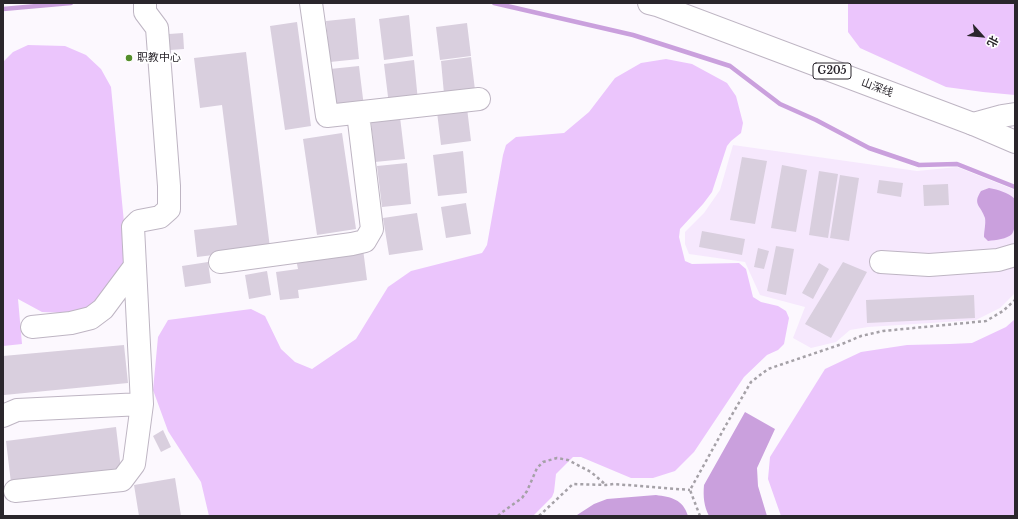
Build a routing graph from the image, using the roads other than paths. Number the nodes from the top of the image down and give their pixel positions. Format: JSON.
{"nodes":[{"id":1,"x":311,"y":3,"type":"edge"},
{"id":2,"x":649,"y":3,"type":"edge"},
{"id":3,"x":145,"y":6,"type":"edge"},
{"id":4,"x":479,"y":99,"type":"dead end"},
{"id":5,"x":358,"y":112,"type":"junction"},
{"id":6,"x":1015,"y":114,"type":"edge"},
{"id":7,"x":973,"y":124,"type":"junction"},
{"id":8,"x":1015,"y":142,"type":"edge"},
{"id":9,"x":1015,"y":255,"type":"edge"},
{"id":10,"x":220,"y":262,"type":"dead end"},
{"id":11,"x":881,"y":262,"type":"dead end"},
{"id":12,"x":135,"y":266,"type":"junction"},
{"id":13,"x":32,"y":327,"type":"dead end"},
{"id":14,"x":142,"y":404,"type":"junction"},
{"id":15,"x":3,"y":416,"type":"edge"},
{"id":16,"x":15,"y":491,"type":"dead end"}],
"edges":[{"from":1,"to":5,"type":"main road"},
{"from":2,"to":7,"type":"main road","name":"山深线","number":"G205"},
{"from":3,"to":12,"type":"main road"},
{"from":4,"to":5,"type":"main road"},
{"from":5,"to":10,"type":"main road"},
{"from":6,"to":7,"type":"main road"},
{"from":7,"to":8,"type":"main road","name":"山深线","number":"G205"},
{"from":9,"to":11,"type":"main road"},
{"from":12,"to":13,"type":"main road"},
{"from":12,"to":14,"type":"main road"},
{"from":14,"to":15,"type":"main road"},
{"from":14,"to":16,"type":"main road"}]}
